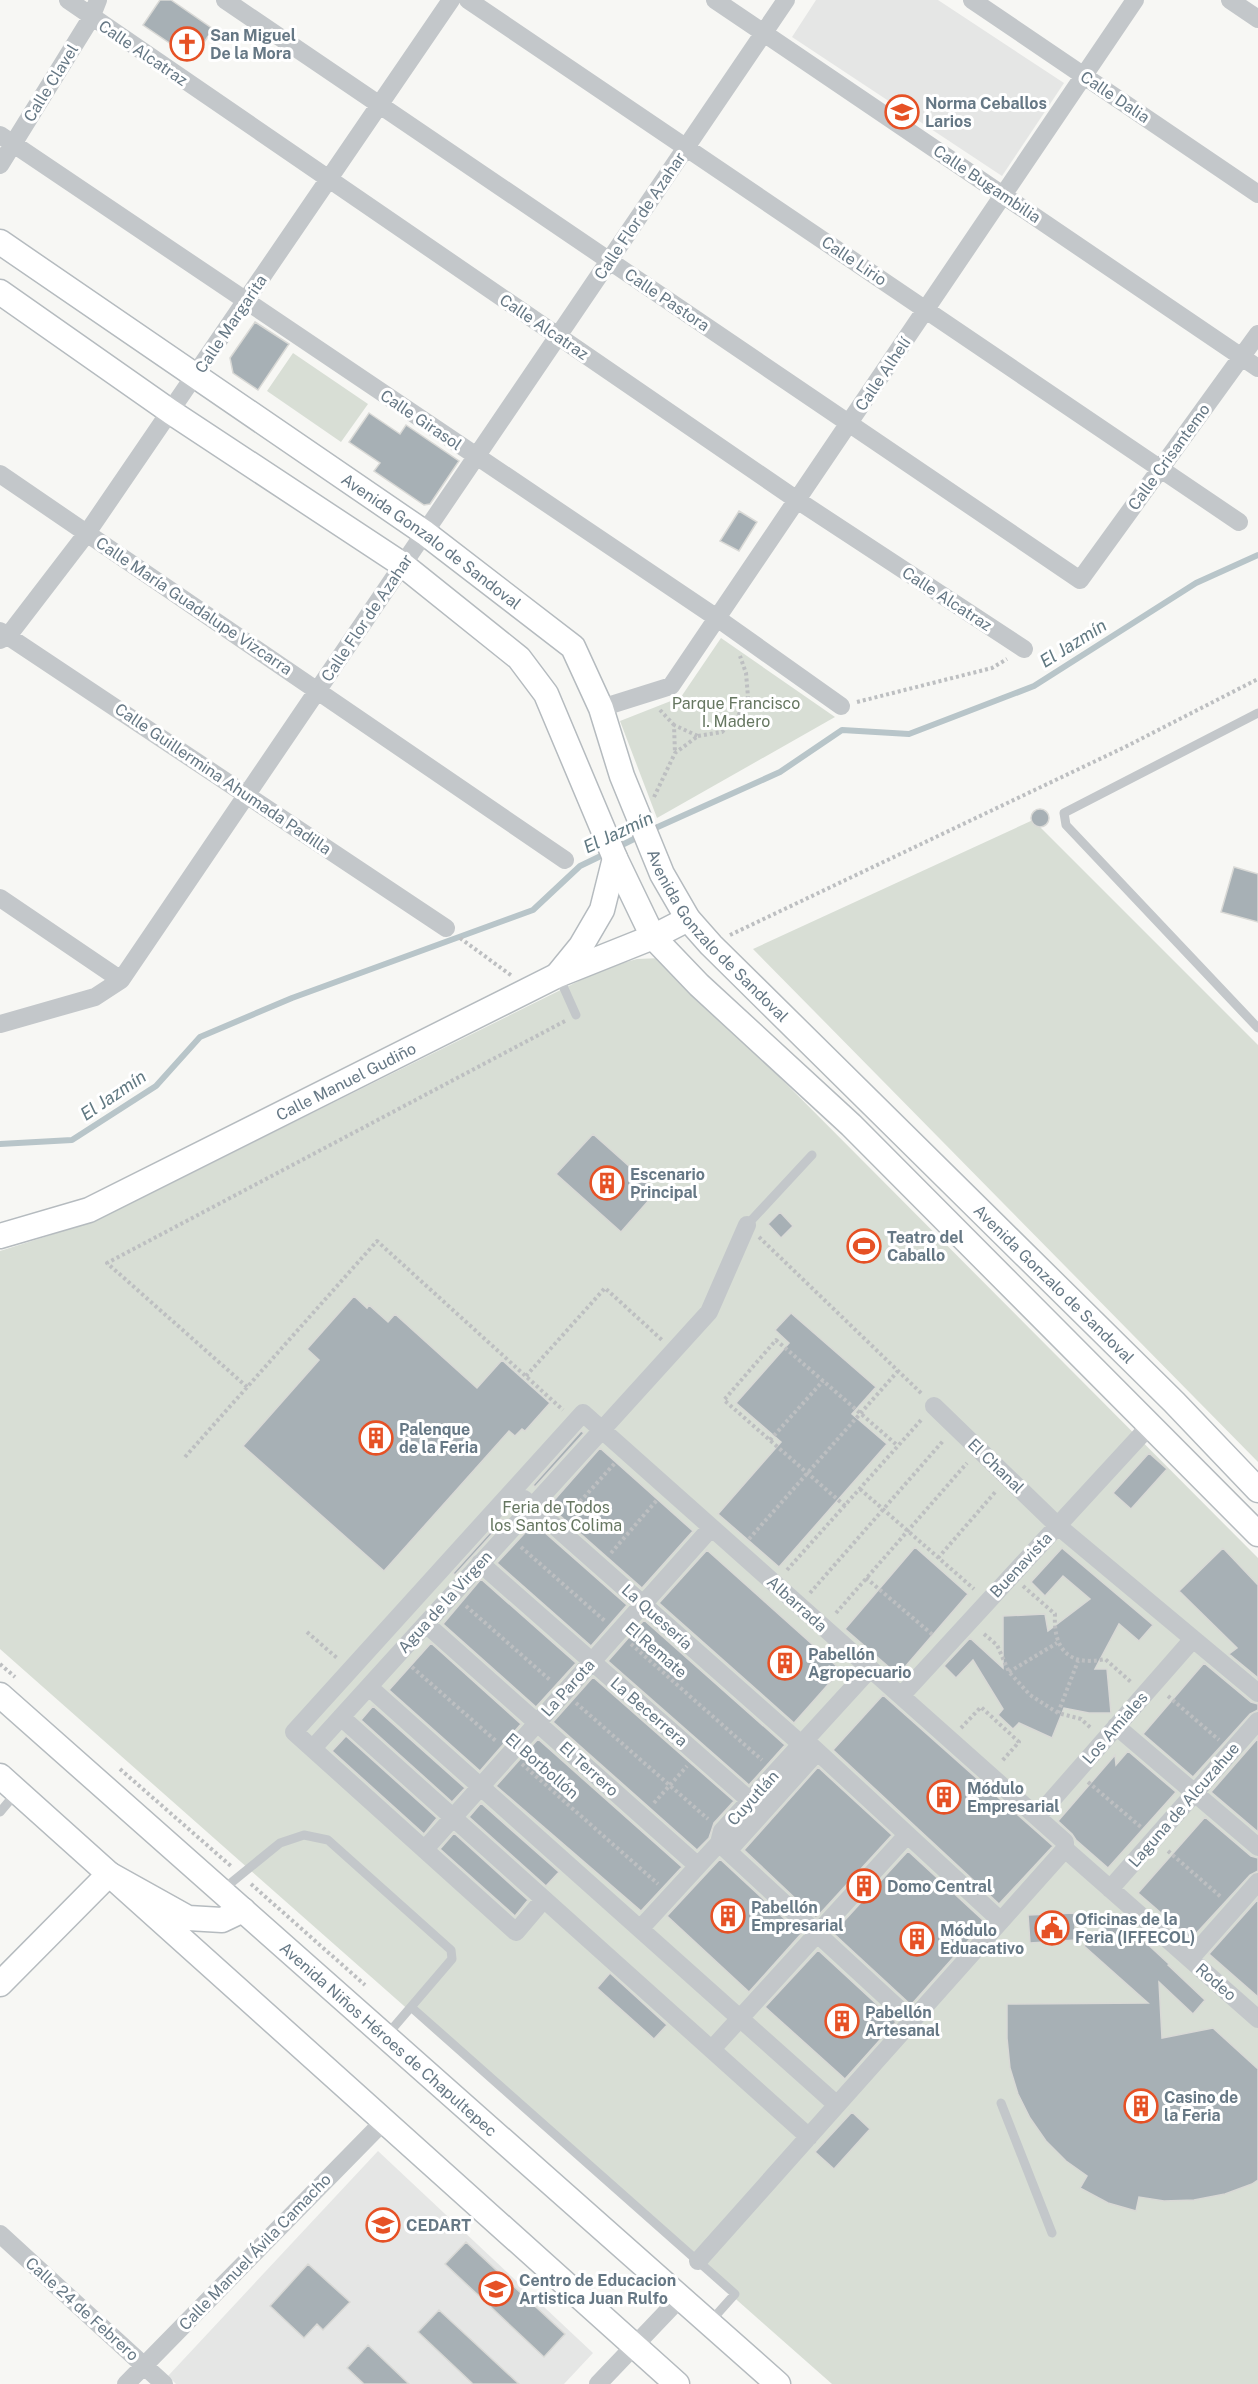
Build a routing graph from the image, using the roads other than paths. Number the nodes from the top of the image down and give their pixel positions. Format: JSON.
{"nodes":[{"id":1,"x":68,"y":0,"type":"edge"},
{"id":2,"x":98,"y":0,"type":"edge"},
{"id":3,"x":225,"y":0,"type":"edge"},
{"id":4,"x":451,"y":0,"type":"edge"},
{"id":5,"x":468,"y":0,"type":"edge"},
{"id":6,"x":716,"y":0,"type":"edge"},
{"id":7,"x":786,"y":0,"type":"edge"},
{"id":8,"x":972,"y":0,"type":"edge"},
{"id":9,"x":1135,"y":0,"type":"edge"},
{"id":10,"x":1230,"y":0,"type":"edge"},
{"id":11,"x":91,"y":18,"type":"junction"},
{"id":12,"x":1258,"y":19,"type":"edge"},
{"id":13,"x":764,"y":33,"type":"junction"},
{"id":14,"x":1084,"y":76,"type":"junction"},
{"id":15,"x":380,"y":105,"type":"junction"},
{"id":16,"x":6,"y":140,"type":"edge"},
{"id":17,"x":686,"y":148,"type":"junction"},
{"id":18,"x":0,"y":165,"type":"edge"},
{"id":19,"x":329,"y":180,"type":"junction"},
{"id":20,"x":1258,"y":194,"type":"edge"},
{"id":21,"x":1003,"y":195,"type":"junction"},
{"id":22,"x":0,"y":242,"type":"edge"},
{"id":23,"x":609,"y":261,"type":"junction"},
{"id":24,"x":0,"y":292,"type":"edge"},
{"id":25,"x":246,"y":302,"type":"junction"},
{"id":26,"x":926,"y":310,"type":"junction"},
{"id":27,"x":1258,"y":334,"type":"edge"},
{"id":28,"x":558,"y":336,"type":"junction"},
{"id":29,"x":1241,"y":357,"type":"junction"},
{"id":30,"x":1258,"y":368,"type":"edge"},
{"id":31,"x":195,"y":376,"type":"junction"},
{"id":32,"x":171,"y":412,"type":"junction"},
{"id":33,"x":849,"y":423,"type":"junction"},
{"id":34,"x":476,"y":457,"type":"junction"},
{"id":35,"x":1160,"y":469,"type":"junction"},
{"id":36,"x":0,"y":474,"type":"edge"},
{"id":37,"x":797,"y":500,"type":"junction"},
{"id":38,"x":1239,"y":522,"type":"dead end"},
{"id":39,"x":87,"y":533,"type":"junction"},
{"id":40,"x":424,"y":533,"type":"junction"},
{"id":41,"x":403,"y":565,"type":"junction"},
{"id":42,"x":1080,"y":580,"type":"joint"},
{"id":43,"x":717,"y":618,"type":"junction"},
{"id":44,"x":3,"y":635,"type":"edge"},
{"id":45,"x":1024,"y":649,"type":"road end"},
{"id":46,"x":317,"y":690,"type":"junction"},
{"id":47,"x":841,"y":706,"type":"road end"},
{"id":48,"x":601,"y":708,"type":"junction"},
{"id":49,"x":1258,"y":713,"type":"edge"},
{"id":50,"x":247,"y":795,"type":"junction"},
{"id":51,"x":612,"y":850,"type":"junction"},
{"id":52,"x":565,"y":860,"type":"dead end"},
{"id":53,"x":0,"y":898,"type":"edge"},
{"id":54,"x":688,"y":919,"type":"junction"},
{"id":55,"x":446,"y":928,"type":"dead end"},
{"id":56,"x":653,"y":937,"type":"junction"},
{"id":57,"x":558,"y":975,"type":"junction"},
{"id":58,"x":121,"y":980,"type":"junction"},
{"id":59,"x":576,"y":1015,"type":"road end"},
{"id":60,"x":0,"y":1024,"type":"edge"},
{"id":61,"x":1258,"y":1028,"type":"edge"},
{"id":62,"x":812,"y":1155,"type":"dead end"},
{"id":63,"x":747,"y":1225,"type":"joint"},
{"id":64,"x":0,"y":1236,"type":"edge"},
{"id":65,"x":934,"y":1406,"type":"road end"},
{"id":66,"x":579,"y":1417,"type":"joint"},
{"id":67,"x":601,"y":1430,"type":"junction"},
{"id":68,"x":1142,"y":1434,"type":"dead end"},
{"id":69,"x":513,"y":1490,"type":"junction"},
{"id":70,"x":1258,"y":1490,"type":"edge"},
{"id":71,"x":532,"y":1506,"type":"junction"},
{"id":72,"x":1058,"y":1526,"type":"junction"},
{"id":73,"x":711,"y":1528,"type":"junction"},
{"id":74,"x":1258,"y":1534,"type":"edge"},
{"id":75,"x":480,"y":1563,"type":"junction"},
{"id":76,"x":643,"y":1605,"type":"junction"},
{"id":77,"x":426,"y":1624,"type":"junction"},
{"id":78,"x":1193,"y":1639,"type":"junction"},
{"id":79,"x":592,"y":1662,"type":"junction"},
{"id":80,"x":870,"y":1669,"type":"junction"},
{"id":81,"x":9,"y":1687,"type":"edge"},
{"id":82,"x":369,"y":1687,"type":"junction"},
{"id":83,"x":1258,"y":1694,"type":"edge"},
{"id":84,"x":901,"y":1696,"type":"junction"},
{"id":85,"x":342,"y":1717,"type":"junction"},
{"id":86,"x":1258,"y":1721,"type":"edge"},
{"id":87,"x":537,"y":1723,"type":"junction"},
{"id":88,"x":1116,"y":1726,"type":"junction"},
{"id":89,"x":808,"y":1746,"type":"junction"},
{"id":90,"x":313,"y":1748,"type":"junction"},
{"id":91,"x":9,"y":1784,"type":"edge"},
{"id":92,"x":480,"y":1786,"type":"junction"},
{"id":93,"x":1194,"y":1793,"type":"junction"},
{"id":94,"x":757,"y":1806,"type":"junction"},
{"id":95,"x":0,"y":1812,"type":"edge"},
{"id":96,"x":453,"y":1817,"type":"junction"},
{"id":97,"x":1037,"y":1817,"type":"junction"},
{"id":98,"x":908,"y":1835,"type":"junction"},
{"id":99,"x":1065,"y":1846,"type":"junction"},
{"id":100,"x":724,"y":1847,"type":"junction"},
{"id":101,"x":1258,"y":1847,"type":"edge"},
{"id":102,"x":425,"y":1849,"type":"junction"},
{"id":103,"x":698,"y":1866,"type":"junction"},
{"id":104,"x":109,"y":1874,"type":"junction"},
{"id":105,"x":1258,"y":1882,"type":"edge"},
{"id":106,"x":1110,"y":1889,"type":"junction"},
{"id":107,"x":221,"y":1891,"type":"junction"},
{"id":108,"x":544,"y":1899,"type":"junction"},
{"id":109,"x":243,"y":1910,"type":"junction"},
{"id":110,"x":1001,"y":1921,"type":"junction"},
{"id":111,"x":640,"y":1929,"type":"junction"},
{"id":112,"x":818,"y":1934,"type":"junction"},
{"id":113,"x":1190,"y":1959,"type":"junction"},
{"id":114,"x":0,"y":1984,"type":"edge"},
{"id":115,"x":411,"y":2007,"type":"junction"},
{"id":116,"x":740,"y":2018,"type":"junction"},
{"id":117,"x":1258,"y":2019,"type":"edge"},
{"id":118,"x":912,"y":2021,"type":"junction"},
{"id":119,"x":386,"y":2037,"type":"junction"},
{"id":120,"x":712,"y":2049,"type":"junction"},
{"id":121,"x":1001,"y":2103,"type":"dead end"},
{"id":122,"x":837,"y":2105,"type":"junction"},
{"id":123,"x":384,"y":2121,"type":"junction"},
{"id":124,"x":809,"y":2137,"type":"junction"},
{"id":125,"x":1052,"y":2233,"type":"dead end"},
{"id":126,"x":0,"y":2234,"type":"edge"},
{"id":127,"x":698,"y":2261,"type":"junction"},
{"id":128,"x":681,"y":2298,"type":"junction"},
{"id":129,"x":709,"y":2323,"type":"junction"},
{"id":130,"x":634,"y":2346,"type":"junction"},
{"id":131,"x":144,"y":2366,"type":"junction"},
{"id":132,"x":126,"y":2384,"type":"edge"},
{"id":133,"x":164,"y":2384,"type":"edge"},
{"id":134,"x":598,"y":2384,"type":"edge"},
{"id":135,"x":676,"y":2384,"type":"edge"},
{"id":136,"x":778,"y":2384,"type":"edge"}],
"edges":[{"from":1,"to":11,"type":"street","name":"Calle Alcatraz"},
{"from":2,"to":11,"type":"street","name":"Calle Clavel"},
{"from":3,"to":15,"type":"street","name":"Calle Pastora"},
{"from":4,"to":15,"type":"street","name":"Calle Margarita"},
{"from":5,"to":17,"type":"street","name":"Calle Lirio"},
{"from":6,"to":13,"type":"street","name":"Calle Bugambilia"},
{"from":7,"to":13,"type":"street","name":"Calle Flor de Azahar"},
{"from":8,"to":14,"type":"street","name":"Calle Dalia"},
{"from":9,"to":14,"type":"street","name":"Calle Alhelí"},
{"from":10,"to":12,"type":"street"},
{"from":11,"to":16,"type":"street","name":"Calle Clavel"},
{"from":11,"to":19,"type":"street","name":"Calle Alcatraz"},
{"from":13,"to":17,"type":"street","name":"Calle Flor de Azahar"},
{"from":13,"to":21,"type":"street","name":"Calle Bugambilia"},
{"from":14,"to":20,"type":"street","name":"Calle Dalia"},
{"from":14,"to":21,"type":"street","name":"Calle Alhelí"},
{"from":15,"to":19,"type":"street","name":"Calle Margarita"},
{"from":15,"to":23,"type":"street","name":"Calle Pastora"},
{"from":16,"to":18,"type":"street","name":"Calle Clavel"},
{"from":16,"to":25,"type":"street","name":"Calle Girasol"},
{"from":17,"to":23,"type":"street","name":"Calle Flor de Azahar"},
{"from":17,"to":26,"type":"street","name":"Calle Lirio"},
{"from":19,"to":25,"type":"street","name":"Calle Margarita"},
{"from":19,"to":28,"type":"street","name":"Calle Alcatraz"},
{"from":21,"to":26,"type":"street","name":"Calle Alhelí"},
{"from":21,"to":29,"type":"street","name":"Calle Bugambilia"},
{"from":22,"to":31,"type":"main road","name":"Avenida Gonzalo de Sandoval"},
{"from":23,"to":28,"type":"street","name":"Calle Flor de Azahar"},
{"from":23,"to":33,"type":"street","name":"Calle Pastora"},
{"from":24,"to":32,"type":"main road","name":"Avenida Gonzalo de Sandoval"},
{"from":25,"to":31,"type":"street","name":"Calle Margarita"},
{"from":25,"to":34,"type":"street","name":"Calle Girasol"},
{"from":26,"to":33,"type":"street","name":"Calle Alhelí"},
{"from":26,"to":35,"type":"street","name":"Calle Lirio"},
{"from":27,"to":29,"type":"street","name":"Calle Crisantemo"},
{"from":28,"to":34,"type":"street","name":"Calle Flor de Azahar"},
{"from":28,"to":37,"type":"street","name":"Calle Alcatraz"},
{"from":29,"to":30,"type":"street","name":"Calle Bugambilia"},
{"from":29,"to":35,"type":"street","name":"Calle Crisantemo"},
{"from":31,"to":32,"type":"street","name":"Calle Margarita"},
{"from":31,"to":40,"type":"main road","name":"Avenida Gonzalo de Sandoval"},
{"from":32,"to":39,"type":"street","name":"Calle Margarita"},
{"from":32,"to":41,"type":"main road","name":"Avenida Gonzalo de Sandoval"},
{"from":33,"to":37,"type":"street","name":"Calle Alhelí"},
{"from":33,"to":42,"type":"street","name":"Calle Pastora"},
{"from":34,"to":40,"type":"street","name":"Calle Flor de Azahar"},
{"from":34,"to":43,"type":"street","name":"Calle Girasol"},
{"from":35,"to":38,"type":"street","name":"Calle Lirio"},
{"from":35,"to":42,"type":"street","name":"Calle Crisantemo"},
{"from":36,"to":39,"type":"street","name":"Calle María Guadalupe Vizcarra"},
{"from":37,"to":43,"type":"street","name":"Calle Alhelí"},
{"from":37,"to":45,"type":"street","name":"Calle Alcatraz"},
{"from":39,"to":44,"type":"street","name":"Calle Margarita"},
{"from":39,"to":46,"type":"street","name":"Calle María Guadalupe Vizcarra"},
{"from":40,"to":41,"type":"street","name":"Calle Flor de Azahar"},
{"from":40,"to":48,"type":"main road","name":"Avenida Gonzalo de Sandoval"},
{"from":41,"to":46,"type":"street","name":"Calle Flor de Azahar"},
{"from":41,"to":51,"type":"main road","name":"Avenida Gonzalo de Sandoval"},
{"from":43,"to":47,"type":"street","name":"Calle Girasol"},
{"from":43,"to":48,"type":"street","name":"Calle Alhelí"},
{"from":44,"to":50,"type":"street","name":"Calle Guillermina Ahumada Padilla"},
{"from":46,"to":50,"type":"street","name":"Calle Flor de Azahar"},
{"from":46,"to":52,"type":"street","name":"Calle María Guadalupe Vizcarra"},
{"from":48,"to":54,"type":"main road","name":"Avenida Gonzalo de Sandoval"},
{"from":49,"to":61,"type":"lane"},
{"from":50,"to":55,"type":"street","name":"Calle Guillermina Ahumada Padilla"},
{"from":50,"to":58,"type":"street","name":"Calle Flor de Azahar"},
{"from":51,"to":56,"type":"main road","name":"Avenida Gonzalo de Sandoval"},
{"from":51,"to":57,"type":"main road"},
{"from":53,"to":58,"type":"street"},
{"from":54,"to":56,"type":"main road","name":"Calle Manuel Gudiño"},
{"from":54,"to":70,"type":"main road","name":"Avenida Gonzalo de Sandoval"},
{"from":56,"to":57,"type":"main road","name":"Calle Manuel Gudiño"},
{"from":56,"to":74,"type":"main road","name":"Avenida Gonzalo de Sandoval"},
{"from":57,"to":59,"type":"lane"},
{"from":57,"to":64,"type":"main road","name":"Calle Manuel Gudiño"},
{"from":58,"to":60,"type":"street","name":"Calle Flor de Azahar"},
{"from":62,"to":63,"type":"lane"},
{"from":63,"to":67,"type":"street","name":"Agua de la Virgen"},
{"from":65,"to":72,"type":"street","name":"El Chanal"},
{"from":66,"to":67,"type":"street","name":"Albarrada"},
{"from":66,"to":69,"type":"street","name":"Agua de la Virgen"},
{"from":67,"to":71,"type":"street","name":"Agua de la Virgen"},
{"from":67,"to":73,"type":"street","name":"Albarrada"},
{"from":68,"to":72,"type":"street","name":"Buenavista"},
{"from":69,"to":71,"type":"street","name":"La Quesería"},
{"from":69,"to":90,"type":"street","name":"Agua de la Virgen"},
{"from":71,"to":75,"type":"street","name":"Agua de la Virgen"},
{"from":71,"to":76,"type":"street","name":"La Quesería"},
{"from":72,"to":78,"type":"street","name":"El Chanal"},
{"from":72,"to":84,"type":"street","name":"Buenavista"},
{"from":73,"to":76,"type":"street","name":"La Parota"},
{"from":73,"to":80,"type":"street","name":"Albarrada"},
{"from":75,"to":77,"type":"street","name":"Agua de la Virgen"},
{"from":75,"to":79,"type":"street","name":"La Becerrera"},
{"from":76,"to":79,"type":"street","name":"La Parota"},
{"from":76,"to":89,"type":"street","name":"La Quesería"},
{"from":77,"to":82,"type":"street","name":"Agua de la Virgen"},
{"from":77,"to":87,"type":"street","name":"El Terrero"},
{"from":78,"to":83,"type":"street","name":"El Chanal"},
{"from":78,"to":88,"type":"street","name":"Los Amiales"},
{"from":79,"to":87,"type":"street","name":"La Parota"},
{"from":79,"to":94,"type":"street","name":"La Becerrera"},
{"from":80,"to":84,"type":"street","name":"Albarrada"},
{"from":80,"to":89,"type":"street","name":"Cuyutlán"},
{"from":81,"to":107,"type":"main road","name":"Avenida Niños Héroes de Chapultepec"},
{"from":82,"to":85,"type":"street","name":"Agua de la Virgen"},
{"from":82,"to":92,"type":"street"},
{"from":84,"to":97,"type":"street","name":"Albarrada"},
{"from":85,"to":90,"type":"street","name":"Agua de la Virgen"},
{"from":85,"to":96,"type":"street"},
{"from":86,"to":93,"type":"street","name":"Laguna de Alcuzahue"},
{"from":87,"to":92,"type":"street","name":"La Parota"},
{"from":87,"to":103,"type":"street","name":"El Terrero"},
{"from":88,"to":93,"type":"street"},
{"from":88,"to":97,"type":"street","name":"Los Amiales"},
{"from":89,"to":94,"type":"street","name":"Cuyutlán"},
{"from":89,"to":94,"type":"street","name":"Cuyutlán"},
{"from":89,"to":98,"type":"street","name":"La Quesería"},
{"from":90,"to":102,"type":"street"},
{"from":91,"to":95,"type":"lane"},
{"from":91,"to":104,"type":"main road"},
{"from":92,"to":96,"type":"street","name":"La Parota"},
{"from":92,"to":111,"type":"street"},
{"from":93,"to":101,"type":"street"},
{"from":93,"to":106,"type":"street","name":"Laguna de Alcuzahue"},
{"from":94,"to":100,"type":"street","name":"Cuyutlán"},
{"from":96,"to":102,"type":"street","name":"La Parota"},
{"from":96,"to":108,"type":"street"},
{"from":97,"to":99,"type":"street","name":"Albarrada"},
{"from":98,"to":110,"type":"street","name":"La Quesería"},
{"from":98,"to":112,"type":"street"},
{"from":99,"to":106,"type":"street","name":"Rodeo"},
{"from":99,"to":110,"type":"street"},
{"from":100,"to":103,"type":"street","name":"Cuyutlán"},
{"from":100,"to":112,"type":"street"},
{"from":102,"to":108,"type":"street"},
{"from":103,"to":111,"type":"street","name":"Cuyutlán"},
{"from":104,"to":109,"type":"main road"},
{"from":104,"to":114,"type":"main road"},
{"from":104,"to":123,"type":"main road"},
{"from":105,"to":113,"type":"street"},
{"from":106,"to":113,"type":"street","name":"Rodeo"},
{"from":107,"to":109,"type":"main road","name":"Avenida Niños Héroes de Chapultepec"},
{"from":107,"to":115,"type":"lane"},
{"from":108,"to":120,"type":"street"},
{"from":109,"to":119,"type":"main road","name":"Avenida Niños Héroes de Chapultepec"},
{"from":110,"to":118,"type":"street"},
{"from":111,"to":116,"type":"street"},
{"from":112,"to":116,"type":"street"},
{"from":112,"to":118,"type":"street"},
{"from":113,"to":117,"type":"street","name":"Rodeo"},
{"from":115,"to":119,"type":"lane"},
{"from":115,"to":127,"type":"lane"},
{"from":116,"to":120,"type":"street"},
{"from":116,"to":122,"type":"street"},
{"from":118,"to":122,"type":"street"},
{"from":119,"to":128,"type":"main road","name":"Avenida Niños Héroes de Chapultepec"},
{"from":120,"to":124,"type":"street"},
{"from":121,"to":125,"type":"lane"},
{"from":122,"to":124,"type":"street"},
{"from":123,"to":130,"type":"main road"},
{"from":123,"to":131,"type":"street","name":"Calle Manuel Ávila Camacho"},
{"from":124,"to":127,"type":"street"},
{"from":126,"to":131,"type":"street","name":"Calle 24 de Febrero"},
{"from":127,"to":129,"type":"lane"},
{"from":128,"to":129,"type":"main road","name":"Avenida Niños Héroes de Chapultepec"},
{"from":128,"to":130,"type":"street"},
{"from":129,"to":136,"type":"main road","name":"Avenida Niños Héroes de Chapultepec"},
{"from":130,"to":134,"type":"street"},
{"from":130,"to":135,"type":"main road"},
{"from":131,"to":132,"type":"street","name":"Calle Manuel Ávila Camacho"},
{"from":131,"to":133,"type":"street","name":"Calle 24 de Febrero"}]}
